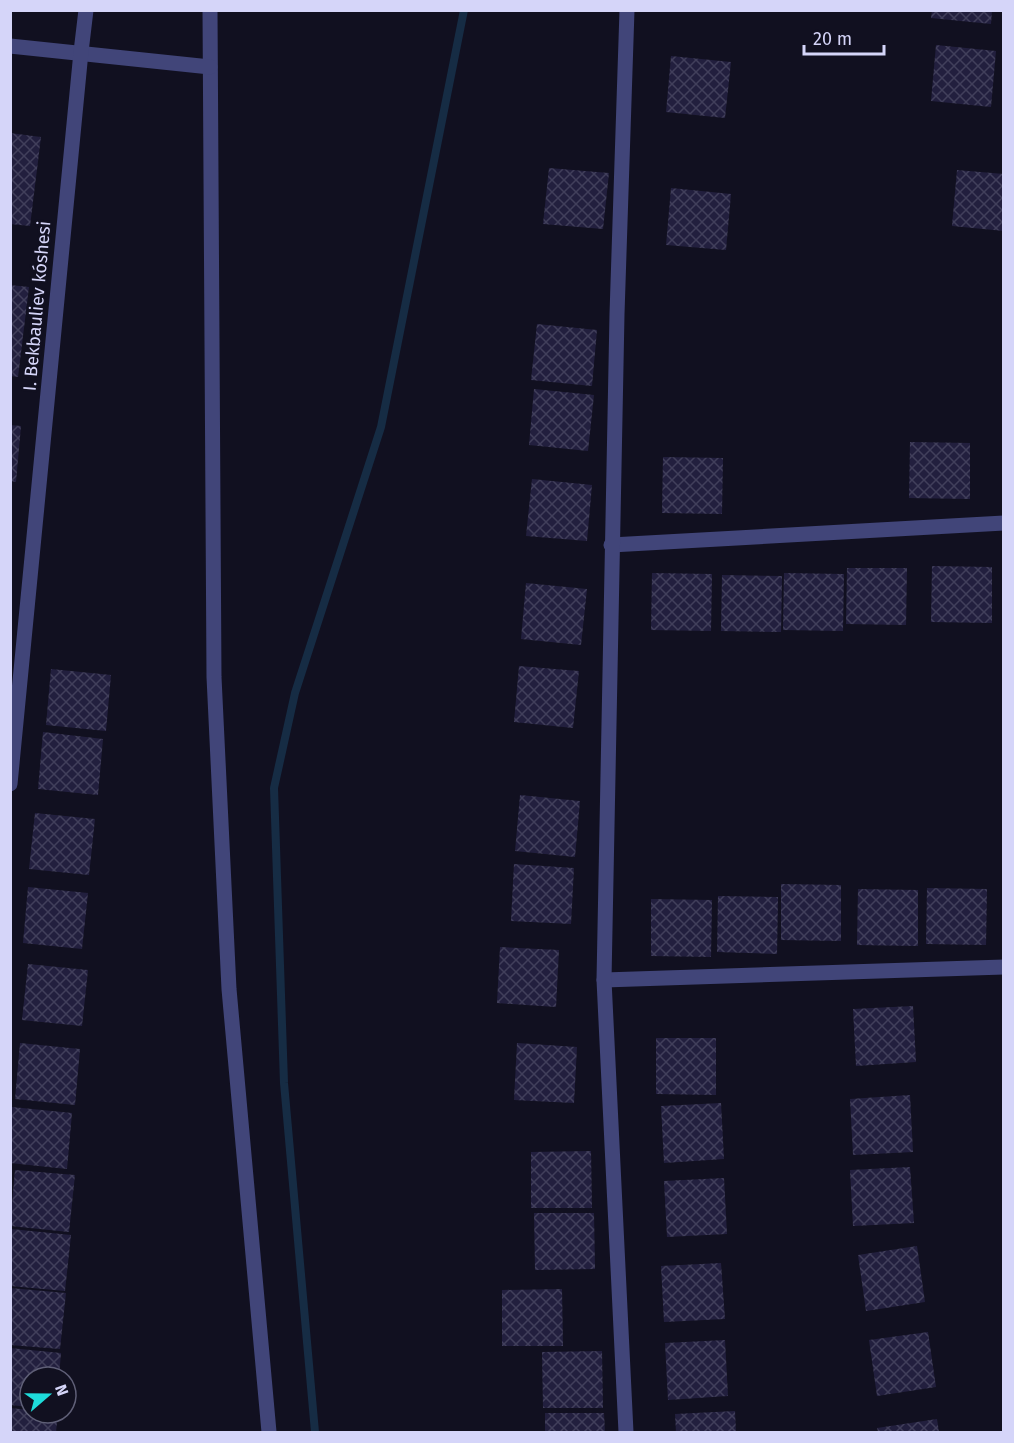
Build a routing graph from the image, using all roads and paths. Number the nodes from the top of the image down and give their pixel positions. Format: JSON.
{"nodes":[{"id":1,"x":86,"y":10,"type":"edge"},
{"id":2,"x":210,"y":10,"type":"edge"},
{"id":3,"x":627,"y":10,"type":"edge"},
{"id":4,"x":10,"y":46,"type":"edge"},
{"id":5,"x":81,"y":52,"type":"junction"},
{"id":6,"x":210,"y":67,"type":"junction"},
{"id":7,"x":1004,"y":523,"type":"edge"},
{"id":8,"x":611,"y":545,"type":"junction"},
{"id":9,"x":10,"y":784,"type":"edge"},
{"id":10,"x":1004,"y":967,"type":"edge"},
{"id":11,"x":604,"y":980,"type":"junction"},
{"id":12,"x":269,"y":1432,"type":"edge"},
{"id":13,"x":626,"y":1432,"type":"edge"}],
"edges":[{"from":1,"to":5,"type":"street","name":"I. Bekbauliev kóshesi"},
{"from":2,"to":6,"type":"street"},
{"from":3,"to":8,"type":"street"},
{"from":4,"to":5,"type":"street"},
{"from":5,"to":6,"type":"street"},
{"from":5,"to":9,"type":"street","name":"I. Bekbauliev kóshesi"},
{"from":6,"to":12,"type":"street"},
{"from":7,"to":8,"type":"street"},
{"from":8,"to":11,"type":"street"},
{"from":10,"to":11,"type":"street"},
{"from":11,"to":13,"type":"street"}]}
